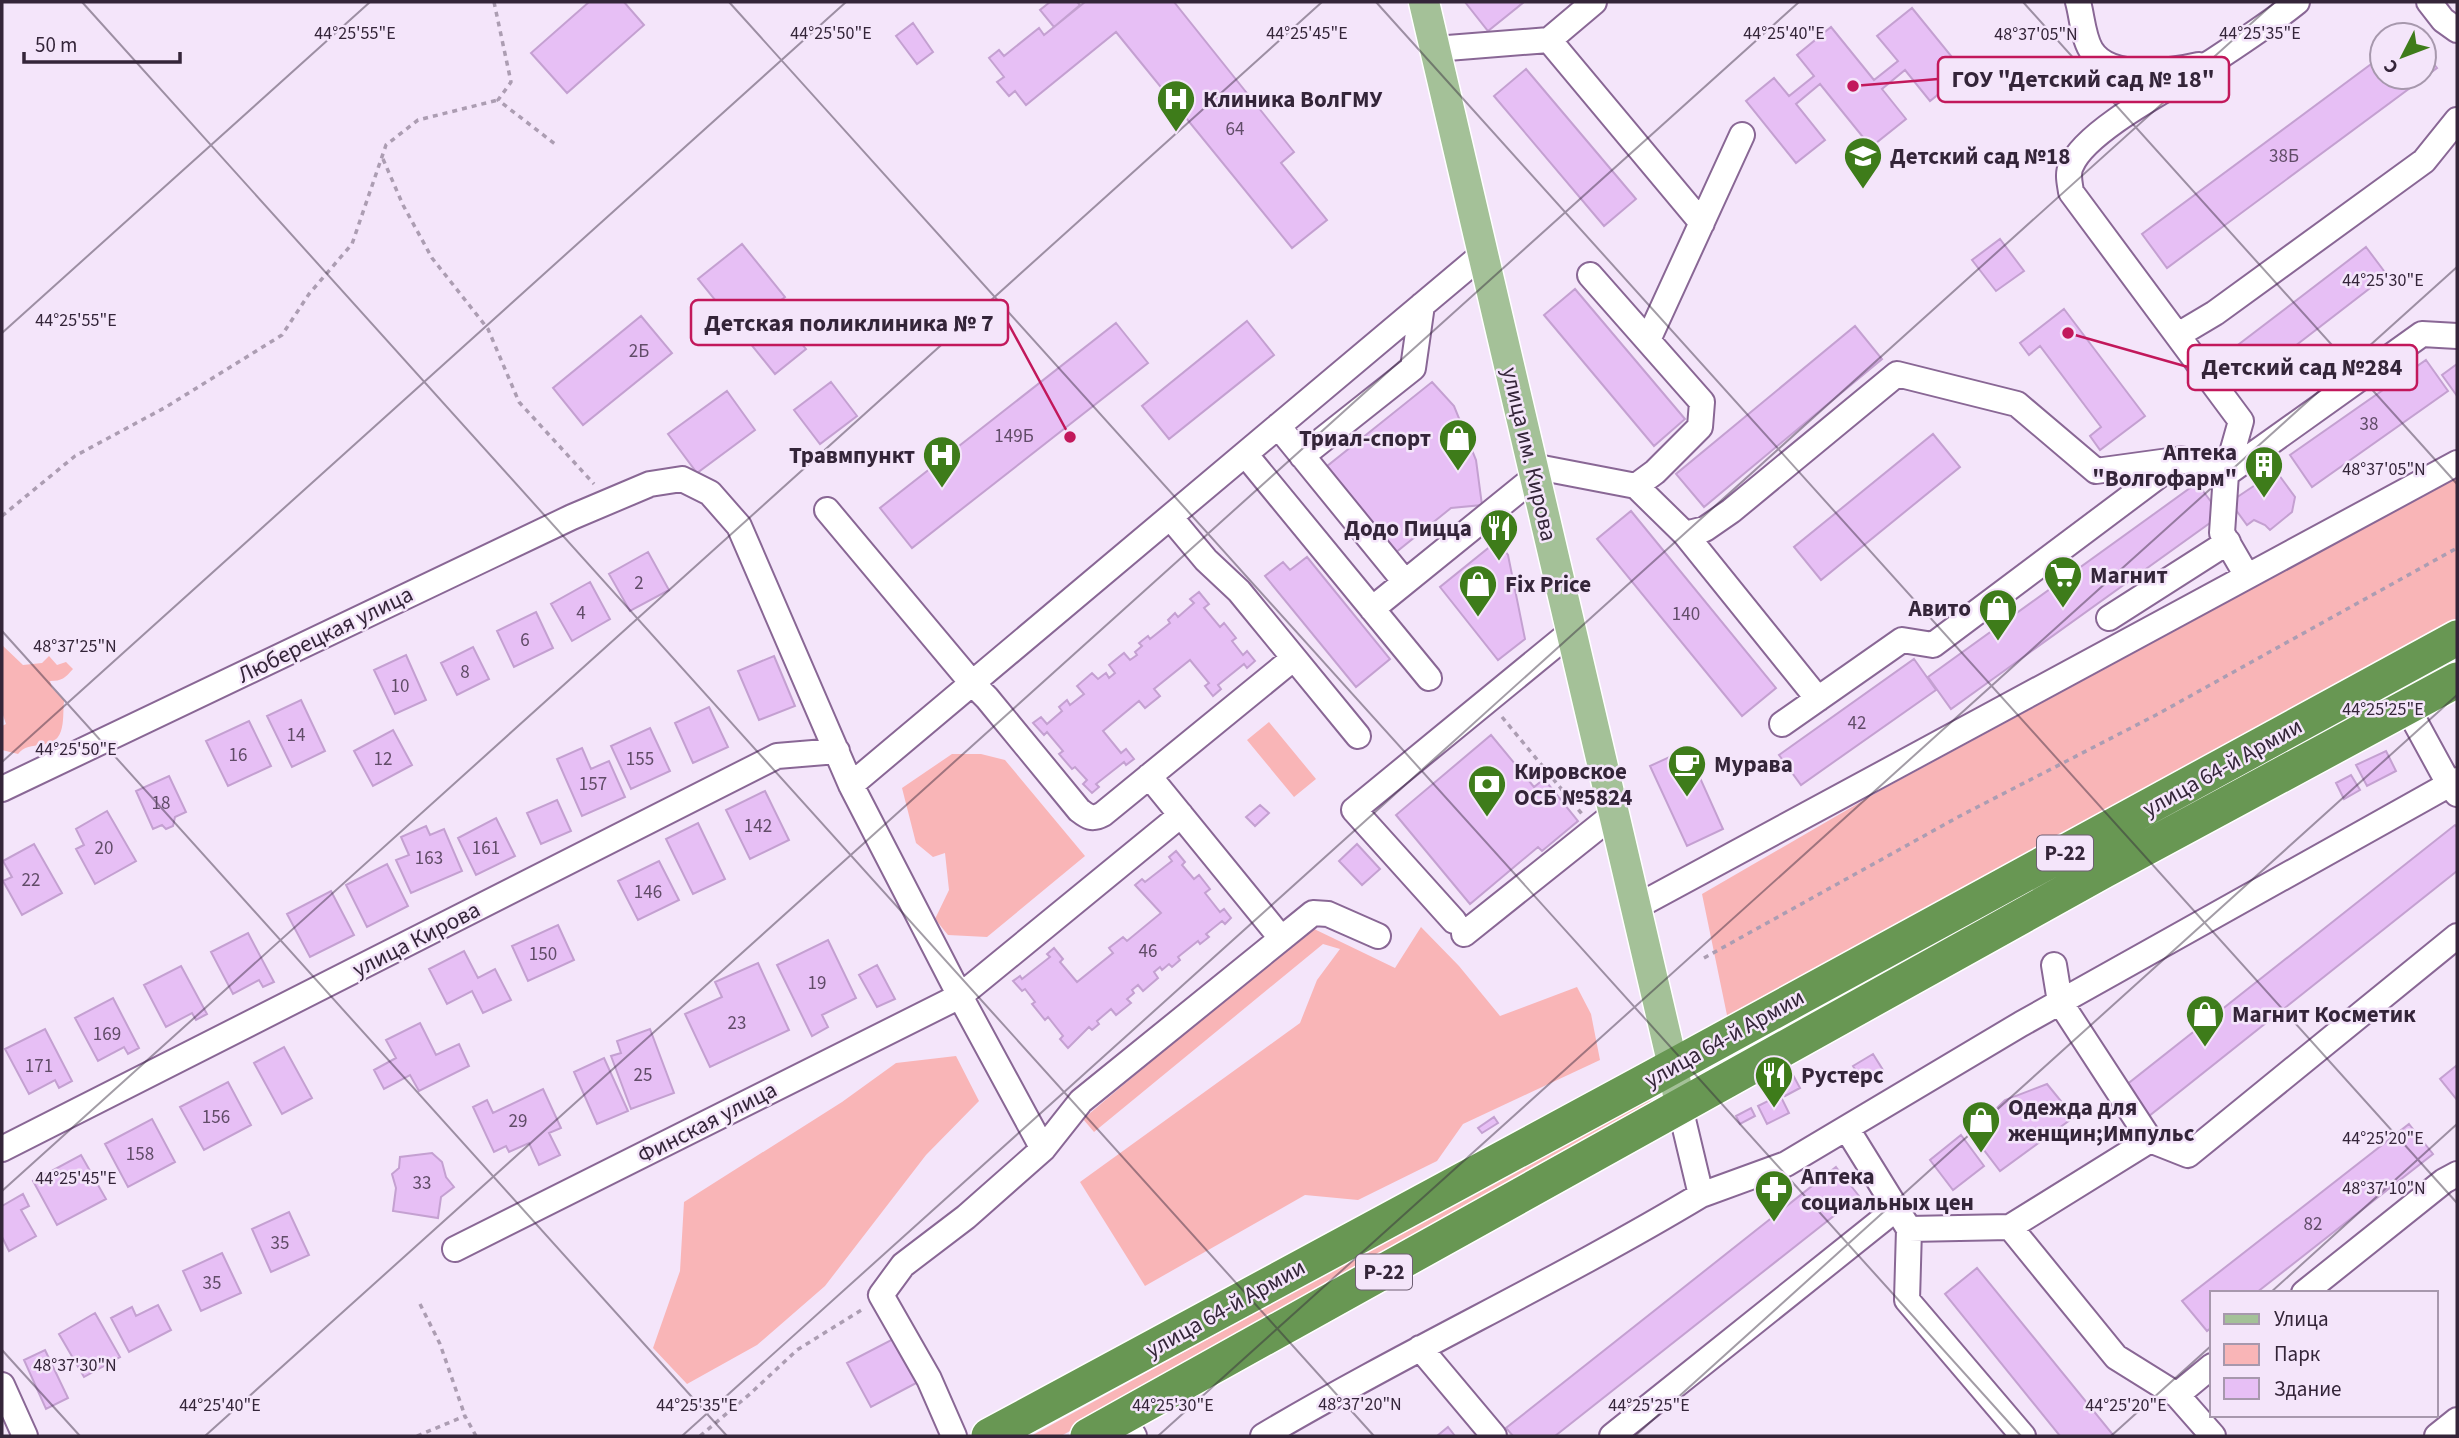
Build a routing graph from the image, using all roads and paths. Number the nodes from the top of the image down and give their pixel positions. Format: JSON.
{"nodes":[{"id":1,"x":494,"y":2,"type":"edge"},
{"id":2,"x":1424,"y":2,"type":"edge"},
{"id":3,"x":1594,"y":2,"type":"edge"},
{"id":4,"x":2078,"y":2,"type":"edge"},
{"id":5,"x":2298,"y":2,"type":"edge"},
{"id":6,"x":2429,"y":2,"type":"edge"},
{"id":7,"x":2457,"y":30,"type":"edge"},
{"id":8,"x":1549,"y":40,"type":"junction"},
{"id":9,"x":1435,"y":49,"type":"junction"},
{"id":10,"x":2214,"y":61,"type":"junction"},
{"id":11,"x":498,"y":100,"type":"junction"},
{"id":12,"x":2457,"y":120,"type":"edge"},
{"id":13,"x":1742,"y":135,"type":"dead end"},
{"id":14,"x":555,"y":144,"type":"dead end"},
{"id":15,"x":383,"y":157,"type":"junction"},
{"id":16,"x":1702,"y":223,"type":"junction"},
{"id":17,"x":1483,"y":254,"type":"junction"},
{"id":18,"x":1590,"y":275,"type":"dead end"},
{"id":19,"x":1422,"y":305,"type":"junction"},
{"id":20,"x":2178,"y":335,"type":"junction"},
{"id":21,"x":2457,"y":336,"type":"edge"},
{"id":22,"x":1648,"y":340,"type":"junction"},
{"id":23,"x":1278,"y":426,"type":"junction"},
{"id":24,"x":1245,"y":454,"type":"junction"},
{"id":25,"x":1303,"y":457,"type":"junction"},
{"id":26,"x":2181,"y":459,"type":"junction"},
{"id":27,"x":2457,"y":463,"type":"edge"},
{"id":28,"x":1534,"y":471,"type":"junction"},
{"id":29,"x":2226,"y":474,"type":"junction"},
{"id":30,"x":1636,"y":486,"type":"junction"},
{"id":31,"x":610,"y":502,"type":"junction"},
{"id":32,"x":827,"y":510,"type":"dead end"},
{"id":33,"x":2,"y":516,"type":"edge"},
{"id":34,"x":1170,"y":517,"type":"junction"},
{"id":35,"x":1685,"y":534,"type":"junction"},
{"id":36,"x":2228,"y":542,"type":"junction"},
{"id":37,"x":2457,"y":548,"type":"edge"},
{"id":38,"x":2247,"y":576,"type":"junction"},
{"id":39,"x":1405,"y":582,"type":"junction"},
{"id":40,"x":1372,"y":609,"type":"junction"},
{"id":41,"x":2109,"y":618,"type":"dead end"},
{"id":42,"x":1571,"y":632,"type":"junction"},
{"id":43,"x":2457,"y":638,"type":"edge"},
{"id":44,"x":1294,"y":658,"type":"junction"},
{"id":45,"x":1429,"y":678,"type":"dead end"},
{"id":46,"x":2457,"y":680,"type":"edge"},
{"id":47,"x":972,"y":683,"type":"junction"},
{"id":48,"x":1488,"y":699,"type":"junction"},
{"id":49,"x":1818,"y":699,"type":"junction"},
{"id":50,"x":2407,"y":707,"type":"junction"},
{"id":51,"x":1782,"y":724,"type":"dead end"},
{"id":52,"x":1358,"y":736,"type":"dead end"},
{"id":53,"x":836,"y":751,"type":"junction"},
{"id":54,"x":1149,"y":776,"type":"junction"},
{"id":55,"x":851,"y":785,"type":"junction"},
{"id":56,"x":2454,"y":786,"type":"edge"},
{"id":57,"x":2,"y":789,"type":"edge"},
{"id":58,"x":1181,"y":815,"type":"junction"},
{"id":59,"x":1604,"y":822,"type":"junction"},
{"id":60,"x":1636,"y":907,"type":"junction"},
{"id":61,"x":1378,"y":936,"type":"dead end"},
{"id":62,"x":2457,"y":936,"type":"edge"},
{"id":63,"x":1281,"y":938,"type":"junction"},
{"id":64,"x":1704,"y":958,"type":"dead end"},
{"id":65,"x":2054,"y":965,"type":"dead end"},
{"id":66,"x":960,"y":996,"type":"junction"},
{"id":67,"x":2060,"y":1002,"type":"junction"},
{"id":68,"x":1673,"y":1066,"type":"junction"},
{"id":69,"x":1680,"y":1107,"type":"junction"},
{"id":70,"x":1847,"y":1129,"type":"junction"},
{"id":71,"x":2150,"y":1140,"type":"junction"},
{"id":72,"x":2,"y":1149,"type":"edge"},
{"id":73,"x":1044,"y":1149,"type":"junction"},
{"id":74,"x":2457,"y":1174,"type":"edge"},
{"id":75,"x":1701,"y":1195,"type":"junction"},
{"id":76,"x":1903,"y":1219,"type":"junction"},
{"id":77,"x":2010,"y":1227,"type":"junction"},
{"id":78,"x":455,"y":1248,"type":"dead end"},
{"id":79,"x":2306,"y":1291,"type":"edge"},
{"id":80,"x":881,"y":1295,"type":"junction"},
{"id":81,"x":420,"y":1304,"type":"dead end"},
{"id":82,"x":1420,"y":1348,"type":"junction"},
{"id":83,"x":2210,"y":1368,"type":"edge"},
{"id":84,"x":2,"y":1385,"type":"edge"},
{"id":85,"x":2177,"y":1395,"type":"junction"},
{"id":86,"x":466,"y":1416,"type":"junction"},
{"id":87,"x":2457,"y":1420,"type":"edge"},
{"id":88,"x":1128,"y":1427,"type":"edge"},
{"id":89,"x":25,"y":1436,"type":"edge"},
{"id":90,"x":417,"y":1436,"type":"edge"},
{"id":91,"x":476,"y":1436,"type":"edge"},
{"id":92,"x":699,"y":1436,"type":"edge"},
{"id":93,"x":954,"y":1436,"type":"edge"},
{"id":94,"x":989,"y":1436,"type":"edge"},
{"id":95,"x":1088,"y":1436,"type":"edge"},
{"id":96,"x":1263,"y":1436,"type":"edge"},
{"id":97,"x":1493,"y":1436,"type":"edge"},
{"id":98,"x":1612,"y":1436,"type":"edge"},
{"id":99,"x":2023,"y":1436,"type":"edge"},
{"id":100,"x":2213,"y":1436,"type":"edge"},
{"id":101,"x":2437,"y":1436,"type":"edge"}],
"edges":[{"from":1,"to":11,"type":"path"},
{"from":2,"to":9,"type":"main road","name":"улица им. Кирова"},
{"from":3,"to":8,"type":"street"},
{"from":4,"to":10,"type":"street"},
{"from":5,"to":10,"type":"street"},
{"from":6,"to":7,"type":"street"},
{"from":8,"to":9,"type":"street"},
{"from":8,"to":16,"type":"street"},
{"from":9,"to":17,"type":"main road","name":"улица им. Кирова"},
{"from":10,"to":20,"type":"street"},
{"from":11,"to":14,"type":"path"},
{"from":11,"to":15,"type":"path"},
{"from":12,"to":20,"type":"street"},
{"from":13,"to":16,"type":"street"},
{"from":15,"to":31,"type":"path"},
{"from":15,"to":33,"type":"path"},
{"from":16,"to":22,"type":"street"},
{"from":17,"to":19,"type":"street"},
{"from":17,"to":28,"type":"main road","name":"улица им. Кирова"},
{"from":18,"to":22,"type":"street"},
{"from":19,"to":23,"type":"street"},
{"from":19,"to":25,"type":"street"},
{"from":20,"to":29,"type":"street"},
{"from":21,"to":29,"type":"street"},
{"from":22,"to":30,"type":"street"},
{"from":23,"to":24,"type":"street"},
{"from":23,"to":25,"type":"street"},
{"from":24,"to":34,"type":"street"},
{"from":24,"to":40,"type":"street"},
{"from":25,"to":39,"type":"street"},
{"from":26,"to":29,"type":"street"},
{"from":26,"to":35,"type":"street"},
{"from":26,"to":49,"type":"street"},
{"from":27,"to":38,"type":"street"},
{"from":28,"to":30,"type":"street"},
{"from":28,"to":39,"type":"street"},
{"from":28,"to":42,"type":"main road","name":"улица им. Кирова"},
{"from":29,"to":36,"type":"street"},
{"from":30,"to":35,"type":"street"},
{"from":31,"to":53,"type":"street","name":"Люберецкая улица"},
{"from":31,"to":57,"type":"street","name":"Люберецкая улица"},
{"from":32,"to":47,"type":"street"},
{"from":34,"to":44,"type":"street"},
{"from":34,"to":47,"type":"street"},
{"from":35,"to":49,"type":"street"},
{"from":36,"to":38,"type":"street"},
{"from":36,"to":41,"type":"street"},
{"from":37,"to":64,"type":"path"},
{"from":38,"to":60,"type":"street"},
{"from":39,"to":40,"type":"street"},
{"from":40,"to":45,"type":"street"},
{"from":42,"to":48,"type":"street"},
{"from":42,"to":59,"type":"main road","name":"улица им. Кирова"},
{"from":43,"to":68,"type":"highway","name":"улица 64-й Армии","number":"Р-22"},
{"from":44,"to":52,"type":"street"},
{"from":44,"to":54,"type":"street"},
{"from":46,"to":50,"type":"highway","name":"улица 64-й Армии","number":"Р-22"},
{"from":47,"to":54,"type":"street"},
{"from":47,"to":55,"type":"street"},
{"from":48,"to":59,"type":"path"},
{"from":48,"to":59,"type":"street"},
{"from":49,"to":51,"type":"street"},
{"from":50,"to":56,"type":"street"},
{"from":50,"to":69,"type":"highway","name":"улица 64-й Армии","number":"Р-22"},
{"from":53,"to":55,"type":"street","name":"Люберецкая улица"},
{"from":53,"to":72,"type":"street","name":"улица Кирова"},
{"from":54,"to":58,"type":"street"},
{"from":55,"to":66,"type":"street","name":"Люберецкая улица"},
{"from":56,"to":67,"type":"street"},
{"from":58,"to":63,"type":"street"},
{"from":58,"to":66,"type":"street","name":"Финская улица"},
{"from":59,"to":60,"type":"main road","name":"улица им. Кирова"},
{"from":60,"to":68,"type":"main road","name":"улица им. Кирова"},
{"from":61,"to":63,"type":"street"},
{"from":62,"to":71,"type":"street"},
{"from":63,"to":73,"type":"street"},
{"from":65,"to":67,"type":"street"},
{"from":66,"to":73,"type":"street","name":"Люберецкая улица"},
{"from":66,"to":78,"type":"street","name":"Финская улица"},
{"from":67,"to":70,"type":"street"},
{"from":67,"to":71,"type":"street"},
{"from":68,"to":69,"type":"main road","name":"улица им. Кирова"},
{"from":68,"to":94,"type":"highway","name":"улица 64-й Армии","number":"Р-22"},
{"from":69,"to":75,"type":"street"},
{"from":69,"to":88,"type":"highway","name":"улица 64-й Армии","number":"Р-22"},
{"from":70,"to":75,"type":"street"},
{"from":70,"to":76,"type":"street"},
{"from":71,"to":77,"type":"street"},
{"from":73,"to":80,"type":"street"},
{"from":74,"to":79,"type":"street"},
{"from":75,"to":82,"type":"street"},
{"from":76,"to":77,"type":"street"},
{"from":76,"to":98,"type":"street"},
{"from":76,"to":99,"type":"street"},
{"from":77,"to":85,"type":"street"},
{"from":80,"to":92,"type":"path"},
{"from":80,"to":93,"type":"street"},
{"from":81,"to":86,"type":"path"},
{"from":82,"to":96,"type":"street"},
{"from":82,"to":97,"type":"street"},
{"from":83,"to":85,"type":"street"},
{"from":84,"to":89,"type":"street"},
{"from":85,"to":100,"type":"street"},
{"from":86,"to":90,"type":"path"},
{"from":86,"to":91,"type":"path"},
{"from":87,"to":101,"type":"street"},
{"from":88,"to":95,"type":"highway","name":"улица 64-й Армии","number":"Р-22"}]}
